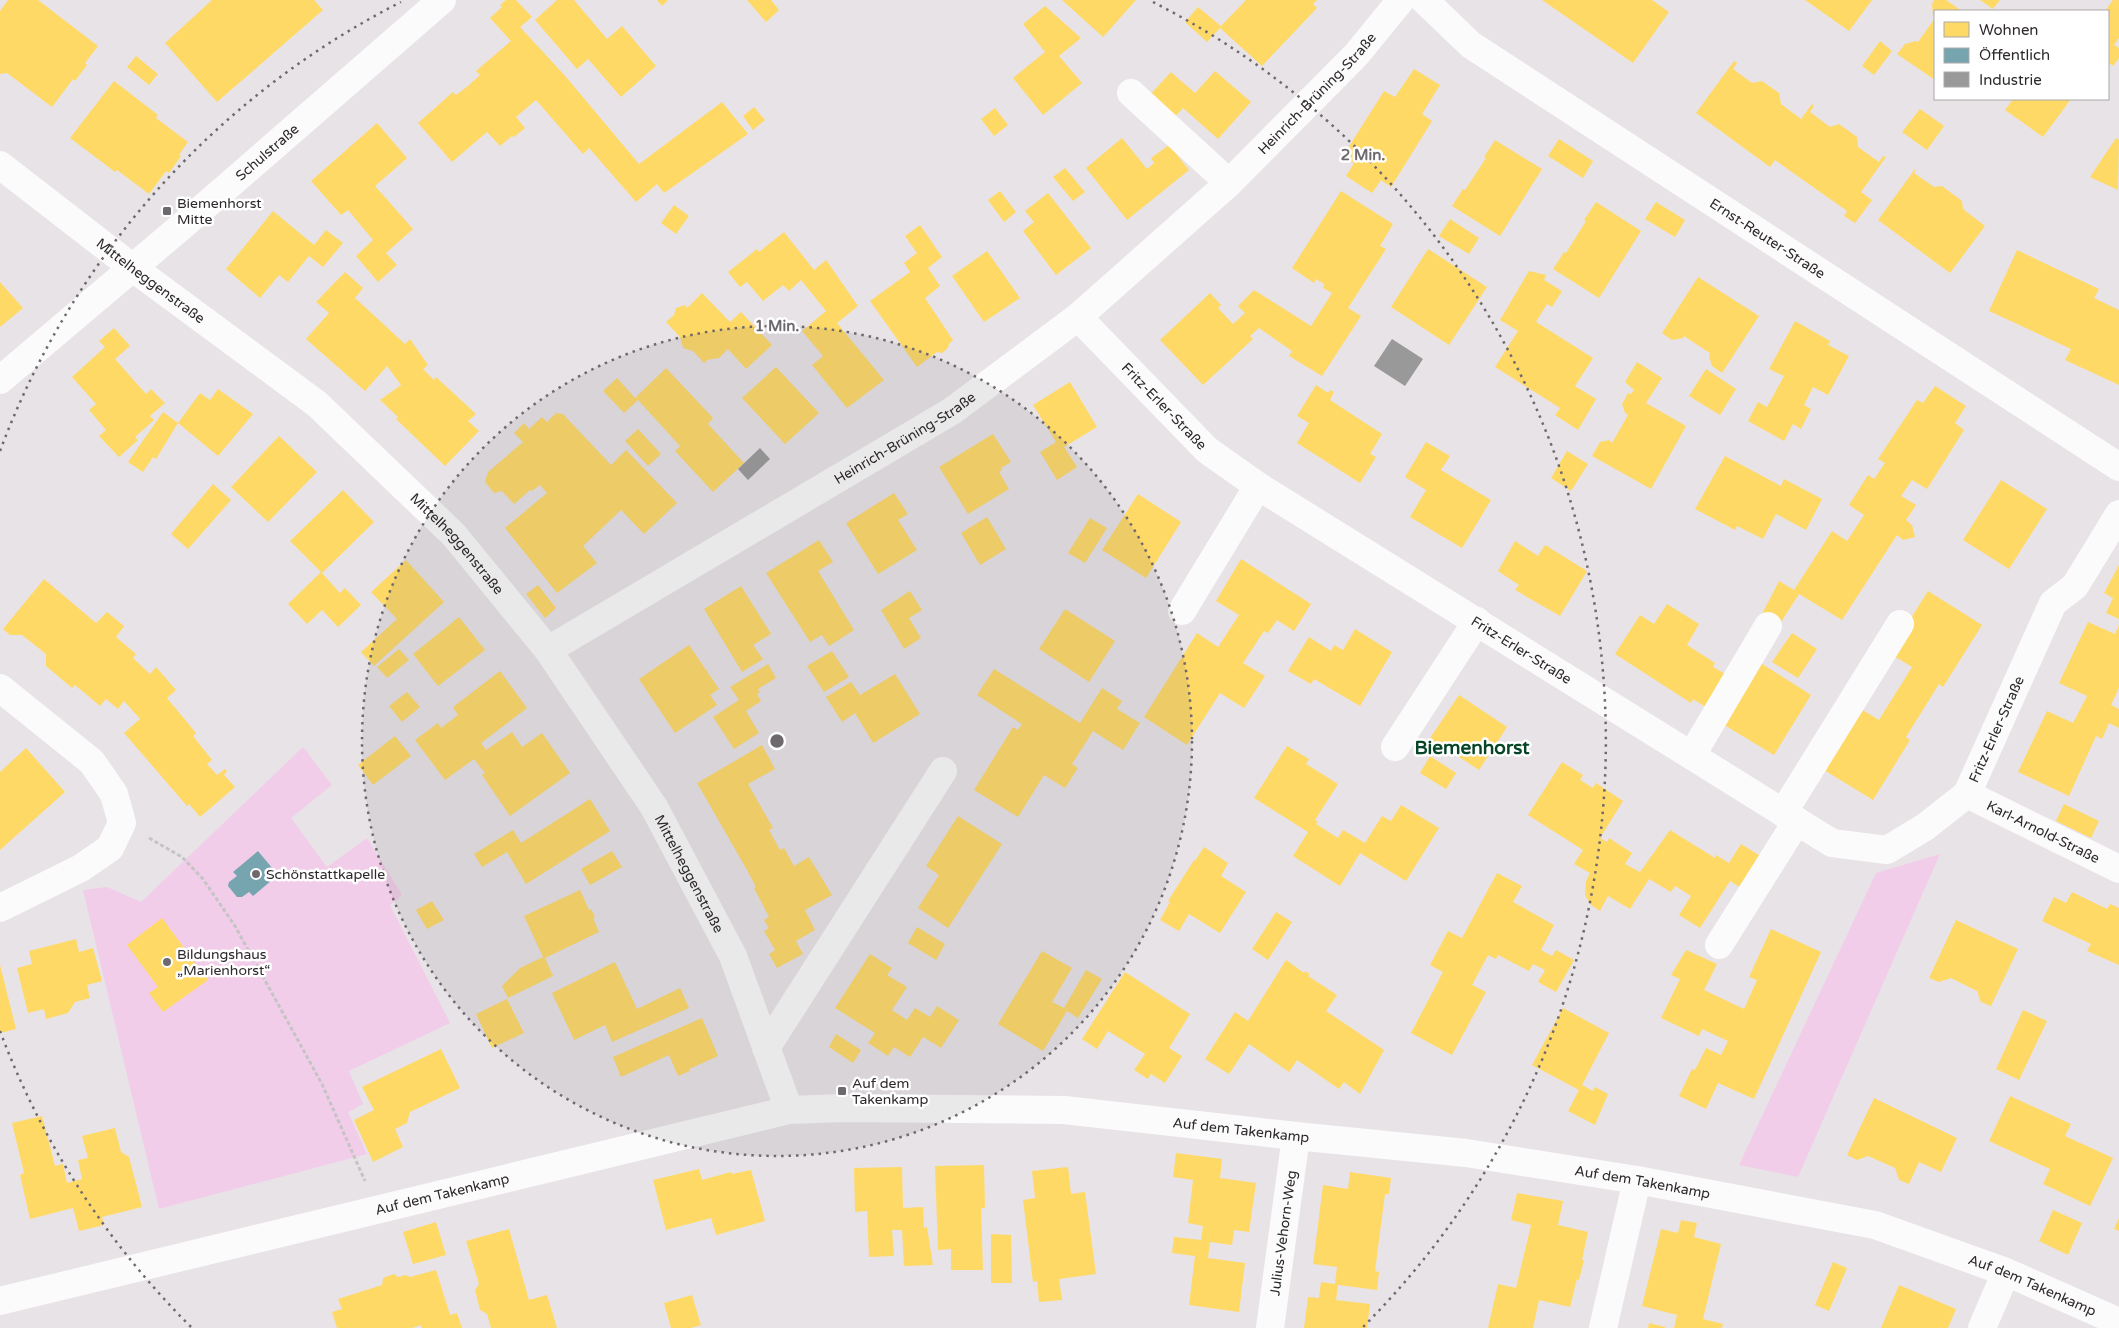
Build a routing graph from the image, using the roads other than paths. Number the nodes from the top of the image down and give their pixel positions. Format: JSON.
{"nodes":[{"id":1,"x":442,"y":0,"type":"edge"},
{"id":2,"x":1401,"y":0,"type":"edge"},
{"id":3,"x":1424,"y":0,"type":"edge"},
{"id":4,"x":1131,"y":93,"type":"dead end"},
{"id":5,"x":0,"y":165,"type":"edge"},
{"id":6,"x":1228,"y":183,"type":"junction"},
{"id":7,"x":133,"y":268,"type":"junction"},
{"id":8,"x":1078,"y":317,"type":"junction"},
{"id":9,"x":0,"y":380,"type":"edge"},
{"id":10,"x":2119,"y":467,"type":"edge"},
{"id":11,"x":1258,"y":486,"type":"junction"},
{"id":12,"x":2119,"y":514,"type":"edge"},
{"id":13,"x":1182,"y":611,"type":"dead end"},
{"id":14,"x":1477,"y":621,"type":"junction"},
{"id":15,"x":1900,"y":624,"type":"dead end"},
{"id":16,"x":1768,"y":626,"type":"dead end"},
{"id":17,"x":548,"y":650,"type":"junction"},
{"id":18,"x":0,"y":688,"type":"edge"},
{"id":19,"x":1394,"y":747,"type":"dead end"},
{"id":20,"x":1692,"y":755,"type":"junction"},
{"id":21,"x":943,"y":771,"type":"dead end"},
{"id":22,"x":1967,"y":794,"type":"junction"},
{"id":23,"x":1790,"y":817,"type":"junction"},
{"id":24,"x":2119,"y":869,"type":"edge"},
{"id":25,"x":0,"y":908,"type":"edge"},
{"id":26,"x":1719,"y":945,"type":"dead end"},
{"id":27,"x":766,"y":1048,"type":"junction"},
{"id":28,"x":788,"y":1110,"type":"junction"},
{"id":29,"x":1296,"y":1136,"type":"junction"},
{"id":30,"x":1637,"y":1180,"type":"junction"},
{"id":31,"x":2006,"y":1272,"type":"junction"},
{"id":32,"x":0,"y":1301,"type":"edge"},
{"id":33,"x":2119,"y":1322,"type":"edge"},
{"id":34,"x":1270,"y":1328,"type":"edge"},
{"id":35,"x":1603,"y":1328,"type":"edge"},
{"id":36,"x":1982,"y":1328,"type":"edge"}],
"edges":[{"from":1,"to":7,"type":"street","name":"Schulstraße"},
{"from":2,"to":6,"type":"street","name":"Heinrich-Brüning-Straße"},
{"from":3,"to":10,"type":"street","name":"Ernst-Reuter-Straße"},
{"from":4,"to":6,"type":"street"},
{"from":5,"to":7,"type":"street","name":"Mittelheggenstraße"},
{"from":6,"to":8,"type":"street","name":"Heinrich-Brüning-Straße"},
{"from":7,"to":9,"type":"street","name":"Schulstraße"},
{"from":7,"to":17,"type":"street","name":"Mittelheggenstraße"},
{"from":8,"to":11,"type":"street","name":"Fritz-Erler-Straße"},
{"from":8,"to":17,"type":"street","name":"Heinrich-Brüning-Straße"},
{"from":11,"to":13,"type":"street"},
{"from":11,"to":14,"type":"street","name":"Fritz-Erler-Straße"},
{"from":12,"to":22,"type":"street","name":"Fritz-Erler-Straße"},
{"from":14,"to":19,"type":"street"},
{"from":14,"to":20,"type":"street","name":"Fritz-Erler-Straße"},
{"from":15,"to":23,"type":"street"},
{"from":16,"to":20,"type":"street"},
{"from":17,"to":27,"type":"street","name":"Mittelheggenstraße"},
{"from":18,"to":25,"type":"street"},
{"from":20,"to":23,"type":"street","name":"Fritz-Erler-Straße"},
{"from":21,"to":27,"type":"street"},
{"from":22,"to":23,"type":"street","name":"Fritz-Erler-Straße"},
{"from":22,"to":24,"type":"street","name":"Karl-Arnold-Straße"},
{"from":23,"to":26,"type":"street"},
{"from":27,"to":28,"type":"street","name":"Mittelheggenstraße"},
{"from":28,"to":29,"type":"street","name":"Auf dem Takenkamp"},
{"from":28,"to":32,"type":"street","name":"Auf dem Takenkamp"},
{"from":29,"to":30,"type":"street","name":"Auf dem Takenkamp"},
{"from":29,"to":34,"type":"street","name":"Julius-Vehorn-Weg"},
{"from":30,"to":31,"type":"street","name":"Auf dem Takenkamp"},
{"from":30,"to":35,"type":"street"},
{"from":31,"to":33,"type":"street","name":"Auf dem Takenkamp"},
{"from":31,"to":36,"type":"street"}]}
